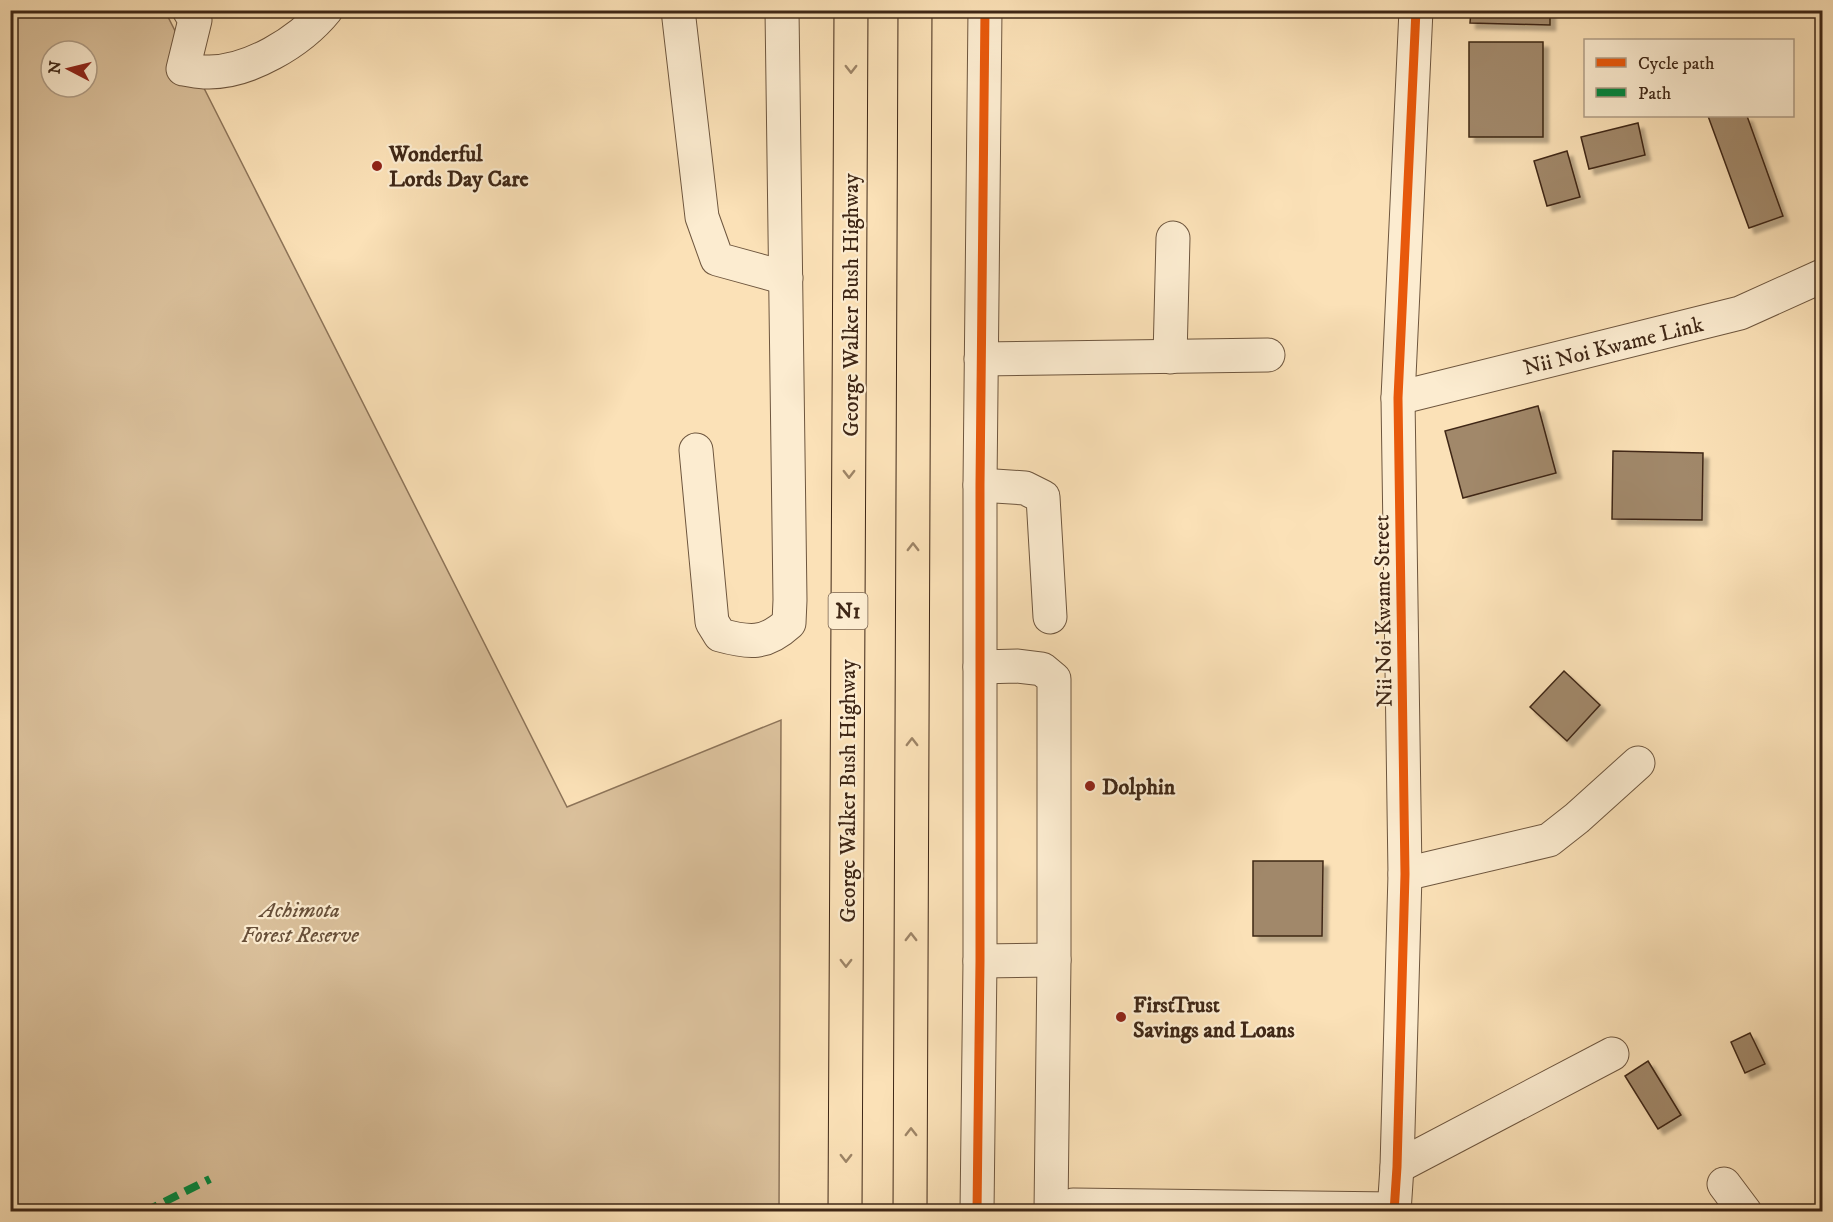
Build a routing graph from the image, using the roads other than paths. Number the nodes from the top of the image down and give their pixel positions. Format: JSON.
{"nodes":[{"id":1,"x":189,"y":10,"type":"edge"},
{"id":2,"x":326,"y":10,"type":"edge"},
{"id":3,"x":678,"y":10,"type":"edge"},
{"id":4,"x":782,"y":10,"type":"edge"},
{"id":5,"x":851,"y":10,"type":"edge"},
{"id":6,"x":915,"y":10,"type":"edge"},
{"id":7,"x":985,"y":10,"type":"edge"},
{"id":8,"x":1416,"y":10,"type":"edge"},
{"id":9,"x":1173,"y":238,"type":"dead end"},
{"id":10,"x":1822,"y":276,"type":"edge"},
{"id":11,"x":786,"y":278,"type":"junction"},
{"id":12,"x":1268,"y":356,"type":"dead end"},
{"id":13,"x":1170,"y":357,"type":"junction"},
{"id":14,"x":981,"y":359,"type":"junction"},
{"id":15,"x":1398,"y":398,"type":"junction"},
{"id":16,"x":696,"y":450,"type":"dead end"},
{"id":17,"x":980,"y":485,"type":"junction"},
{"id":18,"x":1050,"y":617,"type":"dead end"},
{"id":19,"x":980,"y":668,"type":"junction"},
{"id":20,"x":1638,"y":763,"type":"dead end"},
{"id":21,"x":1405,"y":874,"type":"junction"},
{"id":22,"x":1054,"y":960,"type":"junction"},
{"id":23,"x":980,"y":962,"type":"junction"},
{"id":24,"x":1612,"y":1054,"type":"dead end"},
{"id":25,"x":1397,"y":1167,"type":"junction"},
{"id":26,"x":1724,"y":1184,"type":"dead end"},
{"id":27,"x":1062,"y":1208,"type":"edge"},
{"id":28,"x":1394,"y":1210,"type":"edge"},
{"id":29,"x":845,"y":1212,"type":"edge"},
{"id":30,"x":910,"y":1212,"type":"edge"},
{"id":31,"x":977,"y":1212,"type":"edge"},
{"id":32,"x":1745,"y":1212,"type":"edge"}],
"edges":[{"from":1,"to":2,"type":"street"},
{"from":3,"to":11,"type":"street"},
{"from":4,"to":11,"type":"street"},
{"from":5,"to":29,"type":"highway","name":"George Walker Bush Highway","number":"N1","one_way":true},
{"from":30,"to":6,"type":"highway","one_way":true},
{"from":7,"to":14,"type":"street"},
{"from":8,"to":15,"type":"street","name":"Nii Noi Kwame Street"},
{"from":9,"to":13,"type":"street"},
{"from":10,"to":15,"type":"street","name":"Nii Noi Kwame Link"},
{"from":11,"to":16,"type":"street"},
{"from":12,"to":13,"type":"street"},
{"from":13,"to":14,"type":"street"},
{"from":14,"to":17,"type":"street"},
{"from":15,"to":21,"type":"street","name":"Nii Noi Kwame Street"},
{"from":17,"to":18,"type":"street"},
{"from":17,"to":19,"type":"street"},
{"from":19,"to":22,"type":"street"},
{"from":19,"to":23,"type":"street"},
{"from":20,"to":21,"type":"street"},
{"from":21,"to":25,"type":"street","name":"Nii Noi Kwame Street"},
{"from":22,"to":23,"type":"street"},
{"from":22,"to":27,"type":"street"},
{"from":23,"to":31,"type":"street"},
{"from":24,"to":25,"type":"street"},
{"from":25,"to":28,"type":"street","name":"Nii Noi Kwame Street"},
{"from":26,"to":32,"type":"street"},
{"from":27,"to":28,"type":"street"}]}
